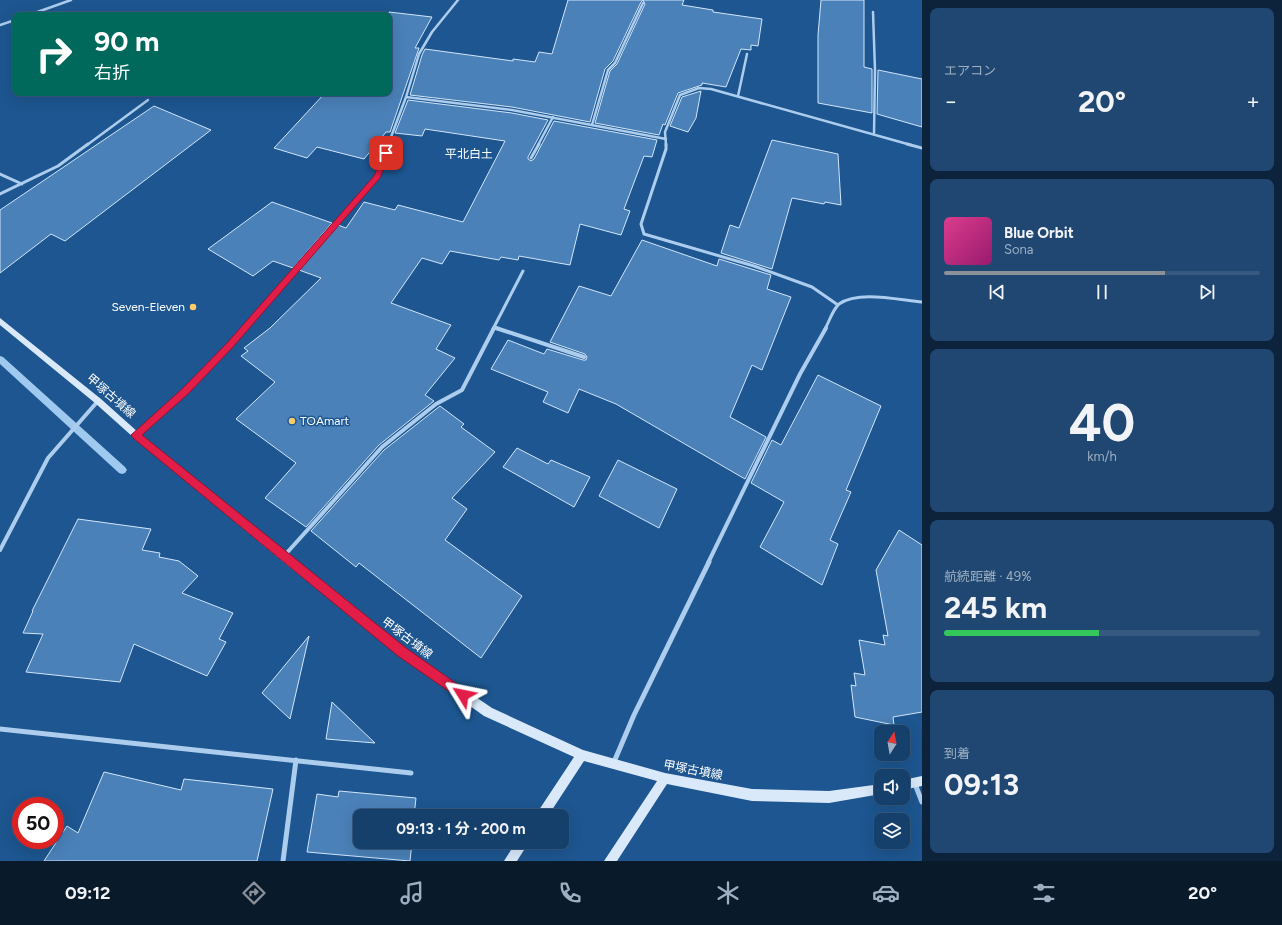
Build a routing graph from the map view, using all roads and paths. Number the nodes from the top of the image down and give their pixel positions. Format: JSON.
{"nodes":[{"id":1,"x":71,"y":0,"type":"edge"},
{"id":2,"x":458,"y":0,"type":"edge"},
{"id":3,"x":644,"y":3,"type":"dead end"},
{"id":4,"x":37,"y":12,"type":"edge"},
{"id":5,"x":873,"y":12,"type":"dead end"},
{"id":6,"x":12,"y":21,"type":"edge"},
{"id":7,"x":1,"y":25,"type":"edge"},
{"id":8,"x":747,"y":54,"type":"dead end"},
{"id":9,"x":738,"y":96,"type":"junction"},
{"id":10,"x":406,"y":97,"type":"junction"},
{"id":11,"x":148,"y":100,"type":"dead end"},
{"id":12,"x":552,"y":117,"type":"junction"},
{"id":13,"x":592,"y":125,"type":"junction"},
{"id":14,"x":874,"y":134,"type":"junction"},
{"id":15,"x":666,"y":139,"type":"junction"},
{"id":16,"x":922,"y":148,"type":"edge"},
{"id":17,"x":531,"y":158,"type":"dead end"},
{"id":18,"x":0,"y":174,"type":"edge"},
{"id":19,"x":22,"y":184,"type":"junction"},
{"id":20,"x":0,"y":194,"type":"edge"},
{"id":21,"x":523,"y":272,"type":"dead end"},
{"id":22,"x":922,"y":302,"type":"edge"},
{"id":23,"x":838,"y":305,"type":"junction"},
{"id":24,"x":0,"y":321,"type":"edge"},
{"id":25,"x":494,"y":328,"type":"junction"},
{"id":26,"x":584,"y":357,"type":"dead end"},
{"id":27,"x":98,"y":401,"type":"junction"},
{"id":28,"x":136,"y":435,"type":"junction"},
{"id":29,"x":0,"y":550,"type":"edge"},
{"id":30,"x":284,"y":557,"type":"junction"},
{"id":31,"x":0,"y":729,"type":"edge"},
{"id":32,"x":582,"y":755,"type":"junction"},
{"id":33,"x":296,"y":760,"type":"junction"},
{"id":34,"x":613,"y":765,"type":"junction"},
{"id":35,"x":411,"y":773,"type":"dead end"},
{"id":36,"x":665,"y":778,"type":"junction"},
{"id":37,"x":918,"y":782,"type":"edge"},
{"id":38,"x":874,"y":790,"type":"edge"},
{"id":39,"x":922,"y":802,"type":"edge"},
{"id":40,"x":546,"y":809,"type":"edge"},
{"id":41,"x":518,"y":849,"type":"edge"},
{"id":42,"x":283,"y":861,"type":"edge"},
{"id":43,"x":510,"y":861,"type":"edge"},
{"id":44,"x":610,"y":861,"type":"edge"}],
"edges":[{"from":1,"to":4,"type":"street"},
{"from":2,"to":10,"type":"street"},
{"from":3,"to":13,"type":"street"},
{"from":5,"to":14,"type":"street"},
{"from":6,"to":7,"type":"street"},
{"from":8,"to":9,"type":"street"},
{"from":9,"to":14,"type":"street"},
{"from":9,"to":15,"type":"street"},
{"from":10,"to":12,"type":"street"},
{"from":10,"to":28,"type":"street"},
{"from":11,"to":19,"type":"street"},
{"from":12,"to":13,"type":"street"},
{"from":12,"to":17,"type":"street"},
{"from":13,"to":15,"type":"street"},
{"from":14,"to":16,"type":"street"},
{"from":15,"to":23,"type":"street"},
{"from":18,"to":19,"type":"street"},
{"from":19,"to":20,"type":"street"},
{"from":21,"to":25,"type":"street"},
{"from":22,"to":23,"type":"street"},
{"from":23,"to":34,"type":"street"},
{"from":24,"to":27,"type":"main road","name":"甲塚古墳線"},
{"from":25,"to":26,"type":"street"},
{"from":25,"to":30,"type":"street"},
{"from":27,"to":28,"type":"main road","name":"甲塚古墳線"},
{"from":27,"to":29,"type":"street"},
{"from":28,"to":30,"type":"main road","name":"甲塚古墳線"},
{"from":30,"to":32,"type":"main road","name":"甲塚古墳線"},
{"from":31,"to":33,"type":"street"},
{"from":32,"to":34,"type":"main road","name":"甲塚古墳線"},
{"from":32,"to":40,"type":"main road"},
{"from":33,"to":35,"type":"street"},
{"from":33,"to":42,"type":"street"},
{"from":34,"to":36,"type":"main road","name":"甲塚古墳線"},
{"from":36,"to":38,"type":"main road","name":"甲塚古墳線"},
{"from":36,"to":44,"type":"main road"},
{"from":37,"to":39,"type":"street"},
{"from":41,"to":43,"type":"main road"}]}
